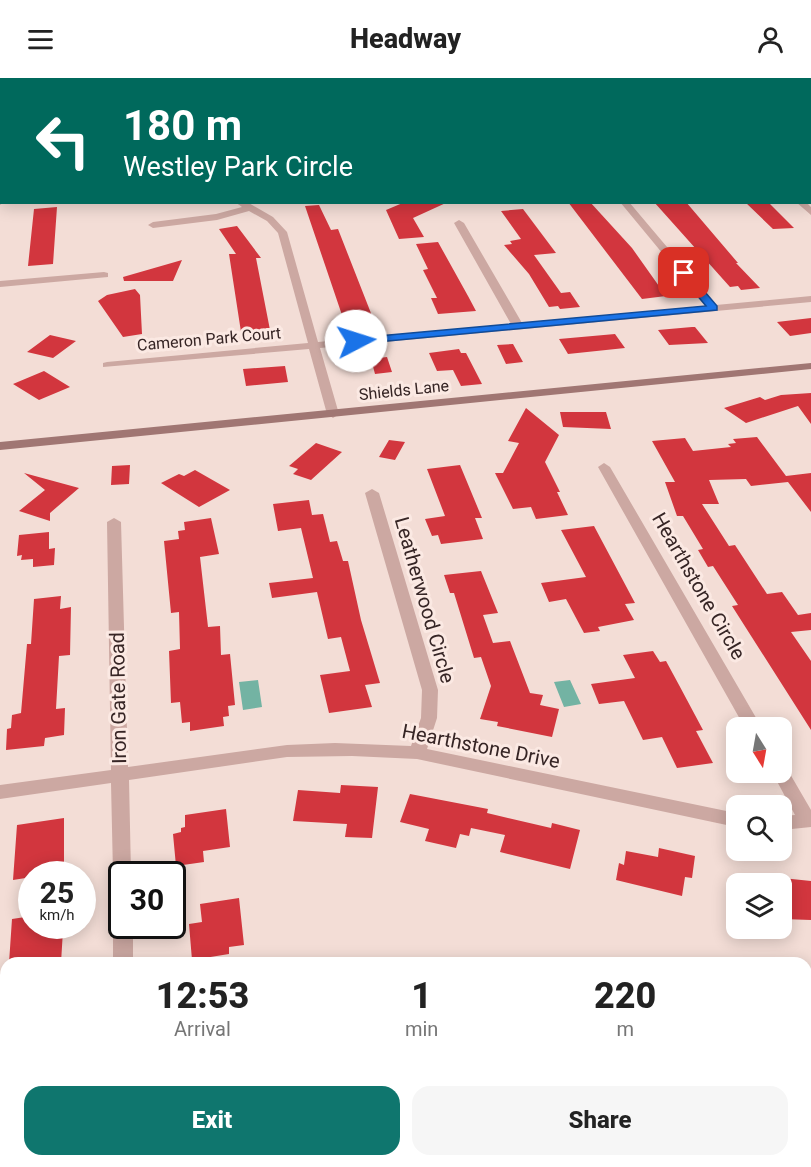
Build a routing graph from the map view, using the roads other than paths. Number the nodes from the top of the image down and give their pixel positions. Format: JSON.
{"nodes":[{"id":1,"x":626,"y":204,"type":"edge"},
{"id":2,"x":244,"y":205,"type":"edge"},
{"id":3,"x":459,"y":224,"type":"dead end"},
{"id":4,"x":153,"y":225,"type":"dead end"},
{"id":5,"x":104,"y":275,"type":"dead end"},
{"id":6,"x":0,"y":284,"type":"edge"},
{"id":7,"x":811,"y":299,"type":"edge"},
{"id":8,"x":713,"y":308,"type":"junction"},
{"id":9,"x":518,"y":326,"type":"junction"},
{"id":10,"x":314,"y":345,"type":"junction"},
{"id":11,"x":107,"y":365,"type":"dead end"},
{"id":12,"x":811,"y":366,"type":"edge"},
{"id":13,"x":333,"y":414,"type":"junction"},
{"id":14,"x":0,"y":446,"type":"edge"},
{"id":15,"x":604,"y":467,"type":"dead end"},
{"id":16,"x":372,"y":493,"type":"dead end"},
{"id":17,"x":114,"y":522,"type":"dead end"},
{"id":18,"x":748,"y":717,"type":"edge"},
{"id":19,"x":417,"y":753,"type":"junction"},
{"id":20,"x":119,"y":775,"type":"junction"},
{"id":21,"x":787,"y":783,"type":"edge"},
{"id":22,"x":0,"y":792,"type":"edge"},
{"id":23,"x":726,"y":818,"type":"edge"},
{"id":24,"x":809,"y":820,"type":"edge"},
{"id":25,"x":792,"y":822,"type":"edge"},
{"id":26,"x":122,"y":861,"type":"edge"},
{"id":27,"x":123,"y":939,"type":"edge"},
{"id":28,"x":123,"y":957,"type":"edge"}],
"edges":[{"from":1,"to":8,"type":"street"},
{"from":2,"to":4,"type":"street"},
{"from":2,"to":10,"type":"street"},
{"from":3,"to":9,"type":"street"},
{"from":5,"to":6,"type":"street"},
{"from":7,"to":8,"type":"street","name":"Cameron Park Court"},
{"from":8,"to":9,"type":"street","name":"Cameron Park Court"},
{"from":9,"to":10,"type":"street","name":"Cameron Park Court"},
{"from":10,"to":11,"type":"street","name":"Cameron Park Court"},
{"from":10,"to":13,"type":"street"},
{"from":12,"to":13,"type":"main road","name":"Shields Lane"},
{"from":13,"to":14,"type":"main road","name":"Shields Lane"},
{"from":15,"to":18,"type":"street","name":"Hearthstone Circle"},
{"from":16,"to":19,"type":"street","name":"Leatherwood Circle"},
{"from":17,"to":20,"type":"street","name":"Iron Gate Road"},
{"from":19,"to":20,"type":"street","name":"Hearthstone Drive"},
{"from":19,"to":23,"type":"street","name":"Hearthstone Drive"},
{"from":20,"to":22,"type":"street","name":"Hearthstone Drive"},
{"from":20,"to":26,"type":"street","name":"Iron Gate Road"},
{"from":21,"to":24,"type":"street"},
{"from":24,"to":25,"type":"street"},
{"from":27,"to":28,"type":"street"}]}
